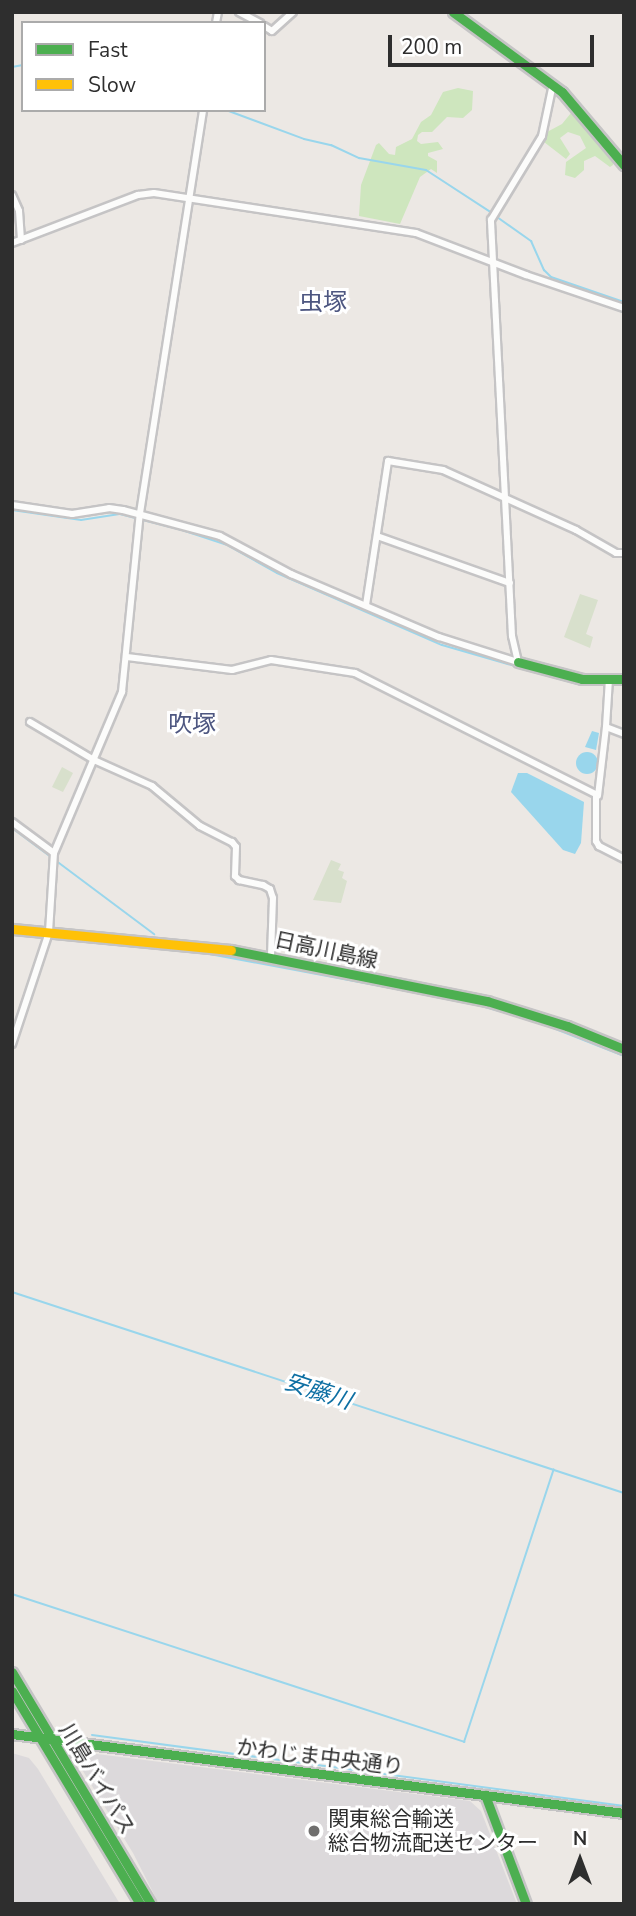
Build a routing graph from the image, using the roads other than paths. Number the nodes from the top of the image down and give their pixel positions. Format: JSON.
{"nodes":[{"id":1,"x":239,"y":12,"type":"edge"},
{"id":2,"x":293,"y":12,"type":"edge"},
{"id":3,"x":453,"y":12,"type":"edge"},
{"id":4,"x":256,"y":21,"type":"edge"},
{"id":5,"x":266,"y":27,"type":"edge"},
{"id":6,"x":553,"y":84,"type":"junction"},
{"id":7,"x":203,"y":112,"type":"edge"},
{"id":8,"x":624,"y":165,"type":"edge"},
{"id":9,"x":12,"y":195,"type":"edge"},
{"id":10,"x":189,"y":199,"type":"junction"},
{"id":11,"x":22,"y":240,"type":"junction"},
{"id":12,"x":12,"y":243,"type":"edge"},
{"id":13,"x":492,"y":262,"type":"junction"},
{"id":14,"x":624,"y":308,"type":"edge"},
{"id":15,"x":506,"y":497,"type":"junction"},
{"id":16,"x":12,"y":505,"type":"edge"},
{"id":17,"x":140,"y":513,"type":"junction"},
{"id":18,"x":377,"y":536,"type":"junction"},
{"id":19,"x":624,"y":553,"type":"edge"},
{"id":20,"x":510,"y":583,"type":"junction"},
{"id":21,"x":366,"y":605,"type":"junction"},
{"id":22,"x":127,"y":657,"type":"junction"},
{"id":23,"x":518,"y":662,"type":"junction"},
{"id":24,"x":609,"y":679,"type":"junction"},
{"id":25,"x":624,"y":679,"type":"edge"},
{"id":26,"x":30,"y":722,"type":"dead end"},
{"id":27,"x":606,"y":727,"type":"junction"},
{"id":28,"x":624,"y":734,"type":"edge"},
{"id":29,"x":94,"y":761,"type":"junction"},
{"id":30,"x":598,"y":796,"type":"junction"},
{"id":31,"x":12,"y":822,"type":"edge"},
{"id":32,"x":54,"y":853,"type":"junction"},
{"id":33,"x":624,"y":859,"type":"edge"},
{"id":34,"x":12,"y":929,"type":"edge"},
{"id":35,"x":49,"y":932,"type":"junction"},
{"id":36,"x":271,"y":956,"type":"junction"},
{"id":37,"x":12,"y":1044,"type":"edge"},
{"id":38,"x":624,"y":1049,"type":"edge"},
{"id":39,"x":12,"y":1672,"type":"edge"},
{"id":40,"x":12,"y":1691,"type":"edge"},
{"id":41,"x":12,"y":1734,"type":"edge"},
{"id":42,"x":40,"y":1737,"type":"junction"},
{"id":43,"x":52,"y":1739,"type":"junction"},
{"id":44,"x":485,"y":1795,"type":"junction"},
{"id":45,"x":624,"y":1813,"type":"edge"},
{"id":46,"x":140,"y":1904,"type":"edge"},
{"id":47,"x":151,"y":1904,"type":"edge"},
{"id":48,"x":526,"y":1904,"type":"edge"}],
"edges":[{"from":1,"to":4,"type":"street"},
{"from":2,"to":5,"type":"street"},
{"from":3,"to":6,"type":"main road"},
{"from":6,"to":8,"type":"main road"},
{"from":6,"to":13,"type":"street"},
{"from":7,"to":10,"type":"street"},
{"from":9,"to":11,"type":"street"},
{"from":10,"to":11,"type":"street"},
{"from":10,"to":13,"type":"street"},
{"from":10,"to":17,"type":"street"},
{"from":11,"to":12,"type":"street"},
{"from":13,"to":14,"type":"street"},
{"from":13,"to":15,"type":"street"},
{"from":15,"to":18,"type":"street"},
{"from":15,"to":19,"type":"street"},
{"from":15,"to":20,"type":"street"},
{"from":16,"to":17,"type":"street"},
{"from":17,"to":21,"type":"street"},
{"from":17,"to":22,"type":"street"},
{"from":18,"to":20,"type":"street"},
{"from":18,"to":21,"type":"street"},
{"from":20,"to":23,"type":"street"},
{"from":21,"to":23,"type":"street"},
{"from":22,"to":29,"type":"street"},
{"from":22,"to":30,"type":"street"},
{"from":23,"to":24,"type":"main road"},
{"from":24,"to":25,"type":"main road"},
{"from":24,"to":27,"type":"street"},
{"from":26,"to":29,"type":"street"},
{"from":27,"to":28,"type":"street"},
{"from":27,"to":30,"type":"street"},
{"from":29,"to":32,"type":"street"},
{"from":29,"to":36,"type":"street"},
{"from":30,"to":33,"type":"street"},
{"from":31,"to":32,"type":"street"},
{"from":32,"to":35,"type":"street"},
{"from":34,"to":35,"type":"main road","name":"日高川島線"},
{"from":35,"to":36,"type":"main road","name":"日高川島線"},
{"from":35,"to":37,"type":"street"},
{"from":36,"to":38,"type":"main road","name":"日高川島線"},
{"from":39,"to":43,"type":"main road","name":"川島バイパス"},
{"from":40,"to":42,"type":"main road","name":"川島バイパス"},
{"from":41,"to":42,"type":"main road","name":"かわじま中央通り"},
{"from":42,"to":43,"type":"main road","name":"かわじま中央通り"},
{"from":42,"to":46,"type":"main road","name":"川島バイパス"},
{"from":43,"to":44,"type":"main road","name":"かわじま中央通り"},
{"from":43,"to":47,"type":"main road","name":"川島バイパス"},
{"from":44,"to":45,"type":"main road","name":"かわじま中央通り"},
{"from":44,"to":48,"type":"main road"}]}
